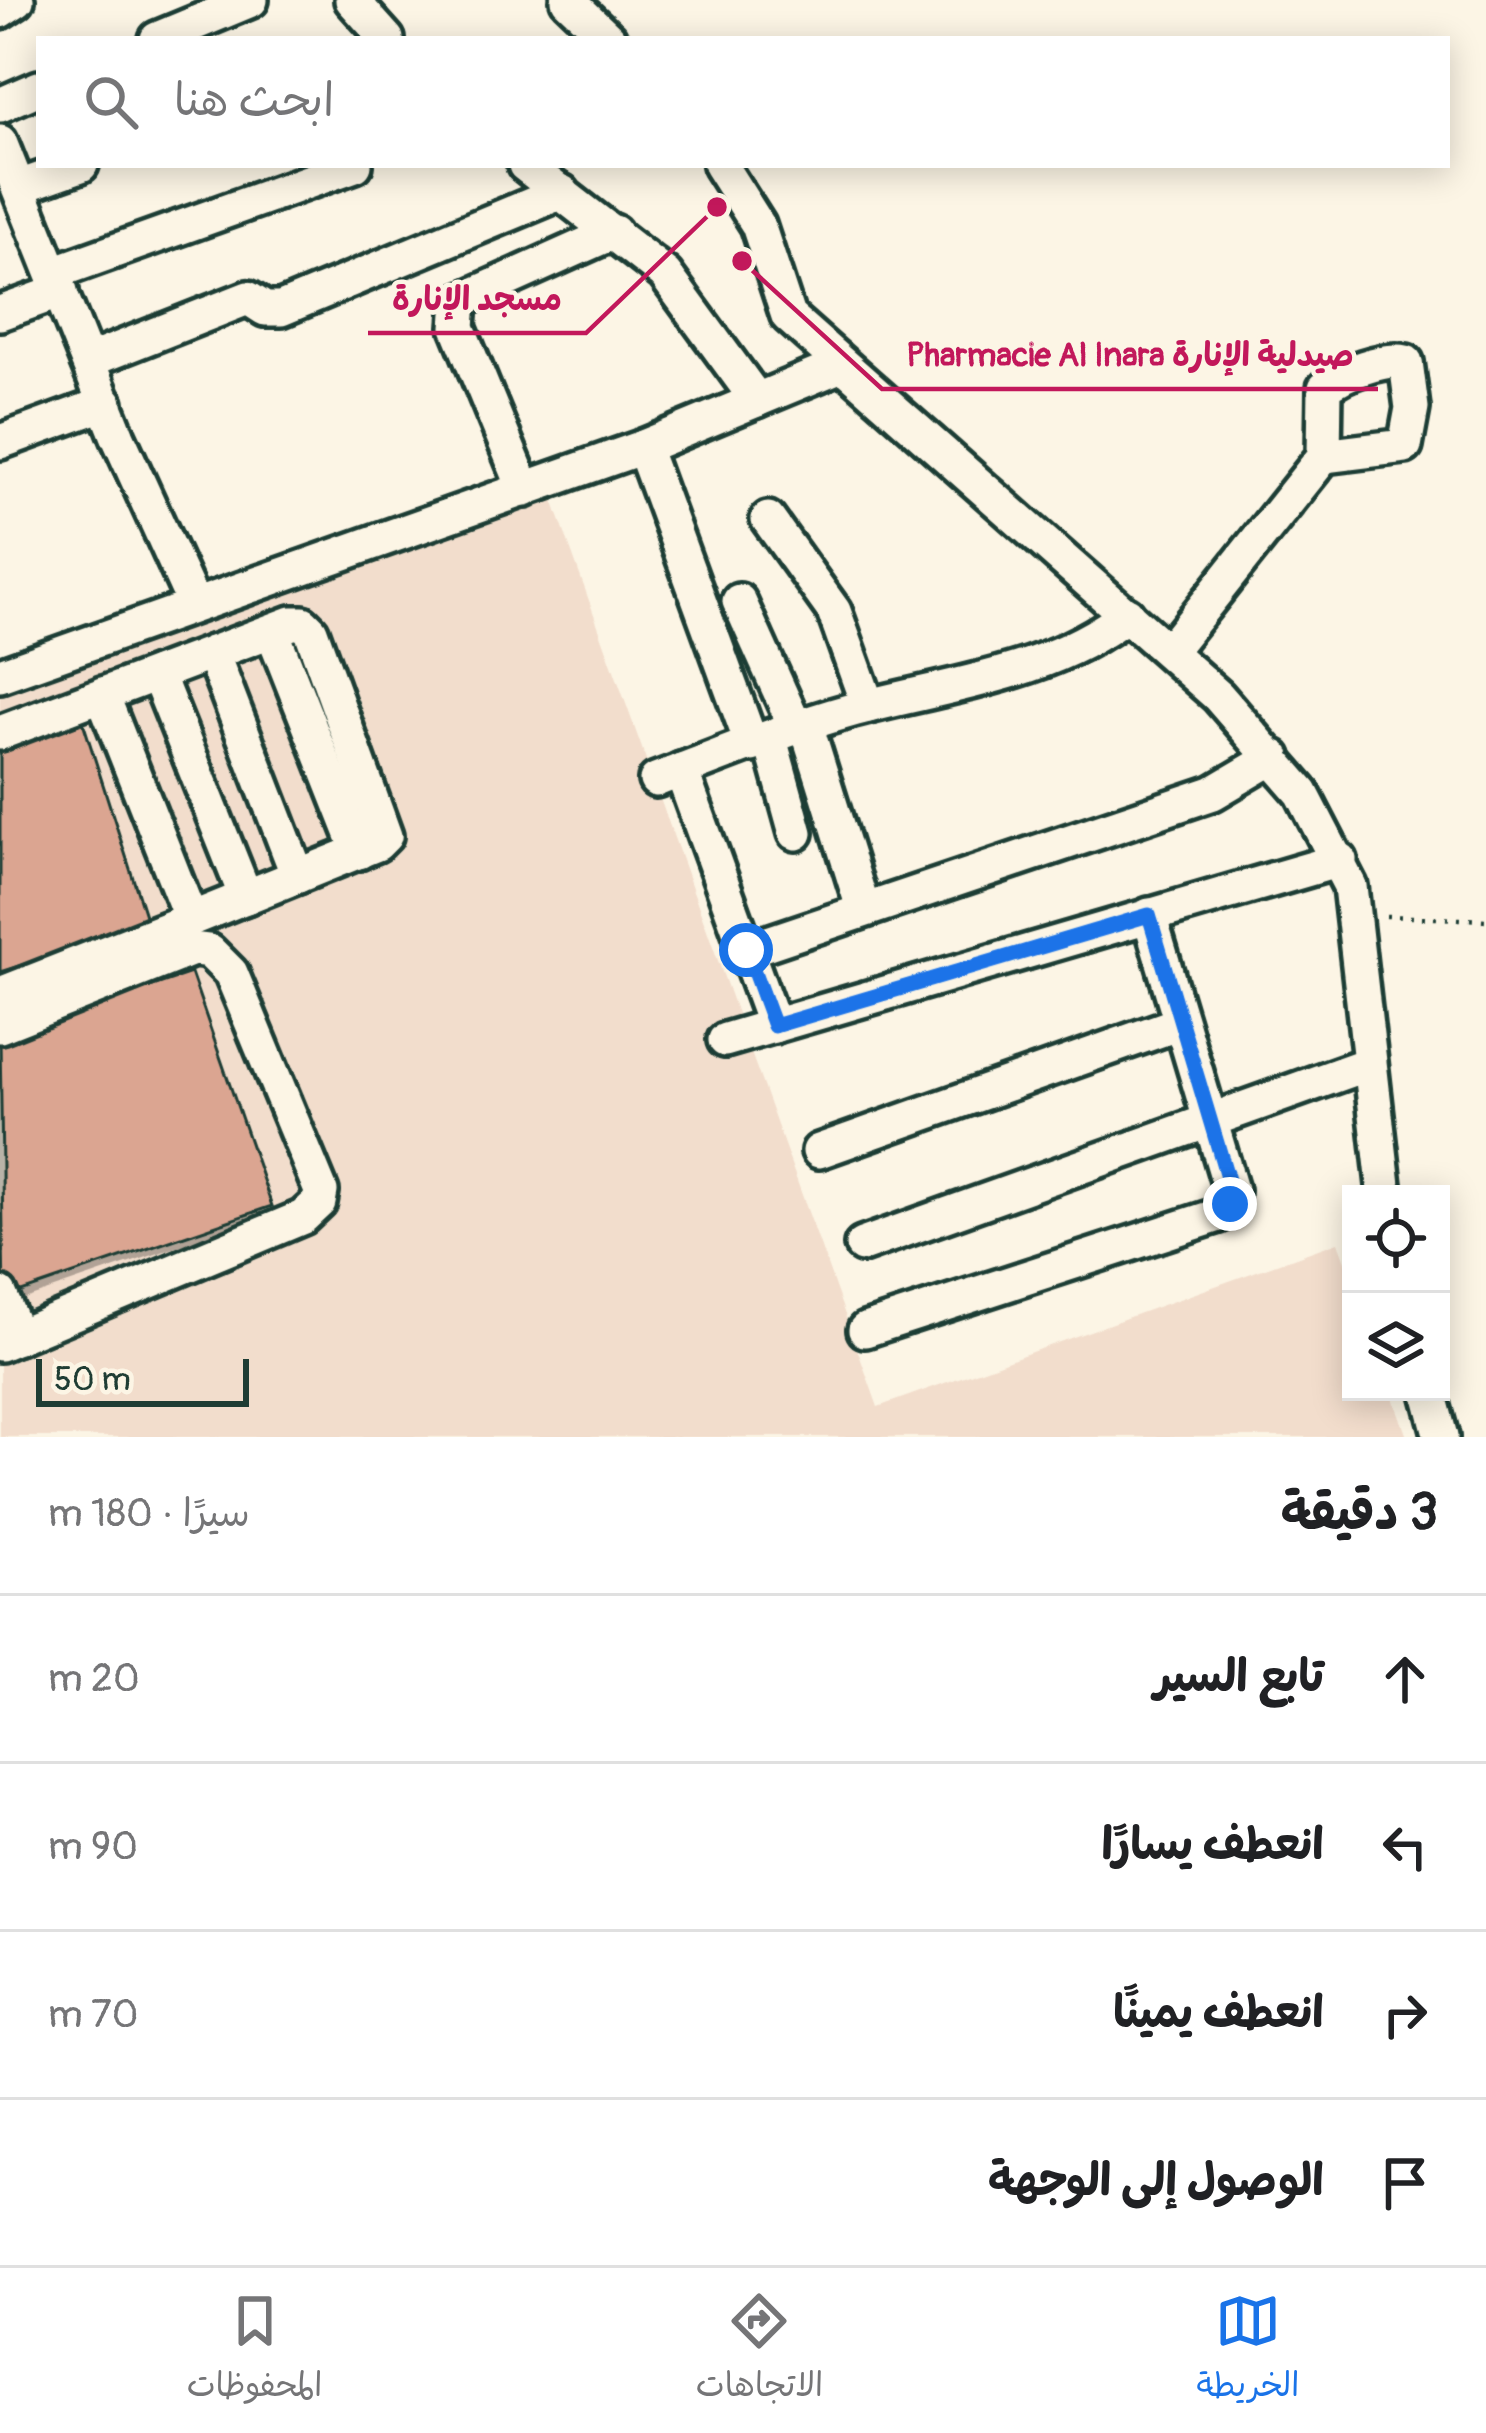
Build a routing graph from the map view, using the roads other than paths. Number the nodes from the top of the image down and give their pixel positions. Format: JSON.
{"nodes":[{"id":1,"x":17,"y":0,"type":"edge"},
{"id":2,"x":250,"y":0,"type":"edge"},
{"id":3,"x":352,"y":0,"type":"edge"},
{"id":4,"x":568,"y":0,"type":"edge"},
{"id":5,"x":0,"y":11,"type":"edge"},
{"id":6,"x":164,"y":36,"type":"edge"},
{"id":7,"x":384,"y":36,"type":"edge"},
{"id":8,"x":606,"y":36,"type":"edge"},
{"id":9,"x":36,"y":89,"type":"edge"},
{"id":10,"x":0,"y":105,"type":"edge"},
{"id":11,"x":0,"y":142,"type":"edge"},
{"id":12,"x":73,"y":168,"type":"edge"},
{"id":13,"x":348,"y":168,"type":"edge"},
{"id":14,"x":529,"y":168,"type":"edge"},
{"id":15,"x":722,"y":168,"type":"edge"},
{"id":16,"x":19,"y":188,"type":"junction"},
{"id":17,"x":562,"y":192,"type":"junction"},
{"id":18,"x":614,"y":232,"type":"junction"},
{"id":19,"x":58,"y":282,"type":"junction"},
{"id":20,"x":0,"y":313,"type":"edge"},
{"id":21,"x":88,"y":361,"type":"junction"},
{"id":22,"x":839,"y":366,"type":"junction"},
{"id":23,"x":757,"y":400,"type":"junction"},
{"id":24,"x":106,"y":404,"type":"junction"},
{"id":25,"x":0,"y":442,"type":"edge"},
{"id":26,"x":643,"y":447,"type":"junction"},
{"id":27,"x":1324,"y":456,"type":"dead end"},
{"id":28,"x":525,"y":490,"type":"junction"},
{"id":29,"x":768,"y":519,"type":"dead end"},
{"id":30,"x":739,"y":601,"type":"dead end"},
{"id":31,"x":194,"y":604,"type":"junction"},
{"id":32,"x":1127,"y":614,"type":"junction"},
{"id":33,"x":1169,"y":651,"type":"junction"},
{"id":34,"x":212,"y":653,"type":"junction"},
{"id":35,"x":157,"y":674,"type":"junction"},
{"id":36,"x":0,"y":675,"type":"edge"},
{"id":37,"x":102,"y":694,"type":"junction"},
{"id":38,"x":868,"y":706,"type":"junction"},
{"id":39,"x":0,"y":733,"type":"edge"},
{"id":40,"x":781,"y":734,"type":"junction"},
{"id":41,"x":1274,"y":757,"type":"junction"},
{"id":42,"x":796,"y":833,"type":"dead end"},
{"id":43,"x":1340,"y":860,"type":"junction"},
{"id":44,"x":298,"y":876,"type":"junction"},
{"id":45,"x":246,"y":897,"type":"junction"},
{"id":46,"x":863,"y":908,"type":"junction"},
{"id":47,"x":1149,"y":915,"type":"junction"},
{"id":48,"x":191,"y":920,"type":"junction"},
{"id":49,"x":746,"y":950,"type":"junction"},
{"id":50,"x":0,"y":994,"type":"edge"},
{"id":51,"x":1180,"y":1023,"type":"junction"},
{"id":52,"x":0,"y":1026,"type":"edge"},
{"id":53,"x":774,"y":1026,"type":"junction"},
{"id":54,"x":725,"y":1040,"type":"dead end"},
{"id":55,"x":1368,"y":1064,"type":"junction"},
{"id":56,"x":1210,"y":1119,"type":"junction"},
{"id":57,"x":819,"y":1151,"type":"dead end"},
{"id":58,"x":1384,"y":1185,"type":"edge"},
{"id":59,"x":862,"y":1245,"type":"dead end"},
{"id":60,"x":0,"y":1294,"type":"edge"},
{"id":61,"x":865,"y":1330,"type":"dead end"},
{"id":62,"x":9,"y":1341,"type":"edge"},
{"id":63,"x":1432,"y":1401,"type":"edge"},
{"id":64,"x":1442,"y":1437,"type":"edge"}],
"edges":[{"from":1,"to":5,"type":"street"},
{"from":2,"to":6,"type":"street"},
{"from":3,"to":7,"type":"street"},
{"from":4,"to":8,"type":"street"},
{"from":9,"to":10,"type":"street"},
{"from":11,"to":16,"type":"street"},
{"from":12,"to":16,"type":"street"},
{"from":13,"to":19,"type":"street"},
{"from":14,"to":17,"type":"street"},
{"from":15,"to":22,"type":"street"},
{"from":16,"to":19,"type":"street"},
{"from":17,"to":18,"type":"street"},
{"from":17,"to":21,"type":"street"},
{"from":18,"to":23,"type":"street"},
{"from":18,"to":28,"type":"street"},
{"from":19,"to":20,"type":"street"},
{"from":19,"to":21,"type":"street"},
{"from":21,"to":24,"type":"street"},
{"from":22,"to":23,"type":"street"},
{"from":22,"to":32,"type":"street"},
{"from":23,"to":26,"type":"street"},
{"from":24,"to":25,"type":"street"},
{"from":24,"to":31,"type":"street"},
{"from":26,"to":28,"type":"street"},
{"from":26,"to":40,"type":"street"},
{"from":27,"to":33,"type":"street"},
{"from":28,"to":31,"type":"street"},
{"from":29,"to":38,"type":"street"},
{"from":30,"to":40,"type":"street"},
{"from":31,"to":36,"type":"street"},
{"from":32,"to":33,"type":"street"},
{"from":32,"to":38,"type":"street"},
{"from":33,"to":41,"type":"street"},
{"from":34,"to":35,"type":"street"},
{"from":34,"to":44,"type":"street"},
{"from":34,"to":44,"type":"street"},
{"from":35,"to":37,"type":"street"},
{"from":35,"to":45,"type":"street"},
{"from":37,"to":39,"type":"street"},
{"from":37,"to":48,"type":"street"},
{"from":38,"to":40,"type":"street"},
{"from":40,"to":42,"type":"street"},
{"from":40,"to":46,"type":"street"},
{"from":40,"to":49,"type":"street"},
{"from":41,"to":43,"type":"street"},
{"from":41,"to":46,"type":"street"},
{"from":43,"to":47,"type":"street"},
{"from":43,"to":55,"type":"street"},
{"from":44,"to":45,"type":"street"},
{"from":45,"to":48,"type":"street"},
{"from":46,"to":49,"type":"street"},
{"from":47,"to":51,"type":"street"},
{"from":47,"to":53,"type":"street"},
{"from":48,"to":50,"type":"street"},
{"from":49,"to":53,"type":"street"},
{"from":51,"to":56,"type":"street"},
{"from":51,"to":57,"type":"street"},
{"from":52,"to":62,"type":"street"},
{"from":53,"to":54,"type":"street"},
{"from":55,"to":56,"type":"street"},
{"from":55,"to":58,"type":"street"},
{"from":56,"to":59,"type":"street"},
{"from":56,"to":61,"type":"street"},
{"from":60,"to":62,"type":"street"},
{"from":63,"to":64,"type":"street"}]}
